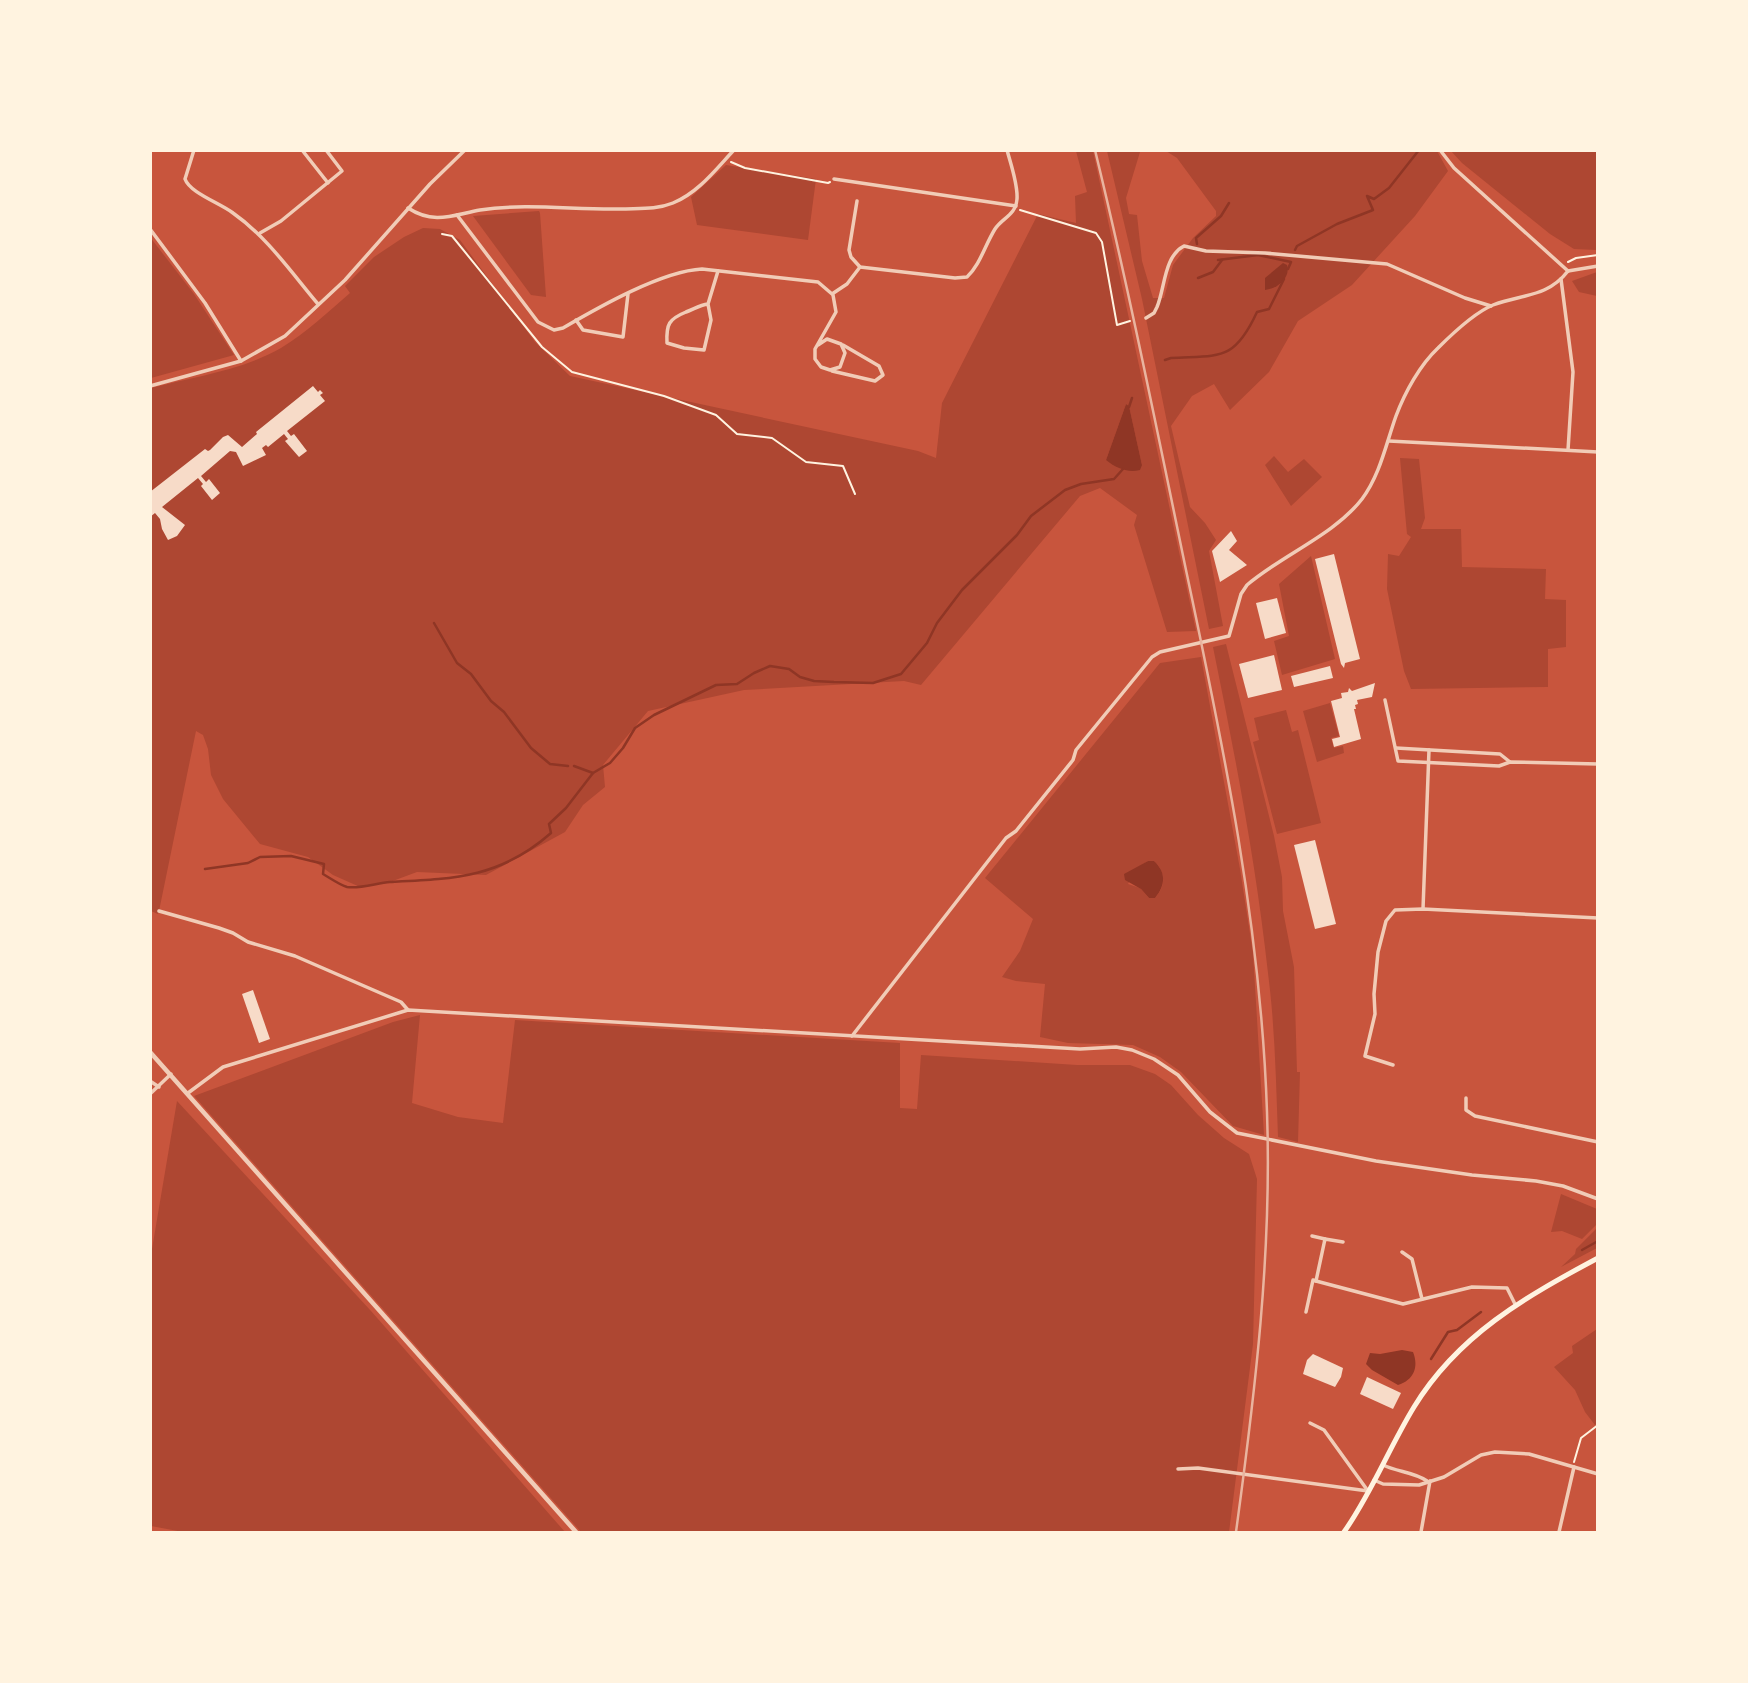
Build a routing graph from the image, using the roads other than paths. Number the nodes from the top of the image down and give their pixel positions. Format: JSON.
{"nodes":[{"id":1,"x":194,"y":150,"type":"edge"},
{"id":2,"x":302,"y":150,"type":"edge"},
{"id":3,"x":326,"y":150,"type":"edge"},
{"id":4,"x":466,"y":150,"type":"edge"},
{"id":5,"x":734,"y":150,"type":"edge"},
{"id":6,"x":1007,"y":150,"type":"edge"},
{"id":7,"x":1440,"y":150,"type":"edge"},
{"id":8,"x":834,"y":179,"type":"road end"},
{"id":9,"x":328,"y":183,"type":"junction"},
{"id":10,"x":857,"y":201,"type":"dead end"},
{"id":11,"x":1016,"y":206,"type":"junction"},
{"id":12,"x":408,"y":208,"type":"junction"},
{"id":13,"x":457,"y":215,"type":"junction"},
{"id":14,"x":150,"y":229,"type":"edge"},
{"id":15,"x":260,"y":233,"type":"junction"},
{"id":16,"x":1598,"y":266,"type":"edge"},
{"id":17,"x":860,"y":267,"type":"junction"},
{"id":18,"x":718,"y":271,"type":"junction"},
{"id":19,"x":1568,"y":271,"type":"junction"},
{"id":20,"x":1561,"y":279,"type":"junction"},
{"id":21,"x":832,"y":294,"type":"junction"},
{"id":22,"x":628,"y":295,"type":"junction"},
{"id":23,"x":318,"y":304,"type":"junction"},
{"id":24,"x":708,"y":304,"type":"junction"},
{"id":25,"x":1491,"y":306,"type":"junction"},
{"id":26,"x":1146,"y":318,"type":"dead end"},
{"id":27,"x":576,"y":320,"type":"junction"},
{"id":28,"x":841,"y":344,"type":"junction"},
{"id":29,"x":818,"y":345,"type":"junction"},
{"id":30,"x":241,"y":361,"type":"junction"},
{"id":31,"x":830,"y":370,"type":"junction"},
{"id":32,"x":150,"y":386,"type":"edge"},
{"id":33,"x":1389,"y":441,"type":"junction"},
{"id":34,"x":1568,"y":450,"type":"junction"},
{"id":35,"x":1598,"y":452,"type":"edge"},
{"id":36,"x":1385,"y":700,"type":"dead end"},
{"id":37,"x":1396,"y":748,"type":"junction"},
{"id":38,"x":1429,"y":750,"type":"junction"},
{"id":39,"x":1510,"y":762,"type":"junction"},
{"id":40,"x":1429,"y":763,"type":"junction"},
{"id":41,"x":1598,"y":764,"type":"edge"},
{"id":42,"x":1423,"y":909,"type":"junction"},
{"id":43,"x":159,"y":911,"type":"dead end"},
{"id":44,"x":1598,"y":918,"type":"edge"},
{"id":45,"x":408,"y":1010,"type":"junction"},
{"id":46,"x":852,"y":1036,"type":"junction"},
{"id":47,"x":150,"y":1052,"type":"edge"},
{"id":48,"x":1393,"y":1065,"type":"dead end"},
{"id":49,"x":171,"y":1074,"type":"junction"},
{"id":50,"x":150,"y":1082,"type":"edge"},
{"id":51,"x":159,"y":1087,"type":"junction"},
{"id":52,"x":188,"y":1093,"type":"junction"},
{"id":53,"x":150,"y":1094,"type":"edge"},
{"id":54,"x":1466,"y":1098,"type":"dead end"},
{"id":55,"x":1598,"y":1142,"type":"edge"},
{"id":56,"x":1598,"y":1191,"type":"edge"},
{"id":57,"x":1596,"y":1198,"type":"edge"},
{"id":58,"x":1312,"y":1236,"type":"dead end"},
{"id":59,"x":1325,"y":1239,"type":"junction"},
{"id":60,"x":1343,"y":1242,"type":"dead end"},
{"id":61,"x":1402,"y":1252,"type":"dead end"},
{"id":62,"x":1598,"y":1258,"type":"edge"},
{"id":63,"x":1316,"y":1281,"type":"junction"},
{"id":64,"x":1422,"y":1299,"type":"junction"},
{"id":65,"x":1515,"y":1304,"type":"junction"},
{"id":66,"x":1306,"y":1312,"type":"dead end"},
{"id":67,"x":1310,"y":1423,"type":"dead end"},
{"id":68,"x":1382,"y":1465,"type":"junction"},
{"id":69,"x":1574,"y":1467,"type":"junction"},
{"id":70,"x":1178,"y":1469,"type":"dead end"},
{"id":71,"x":1598,"y":1474,"type":"edge"},
{"id":72,"x":1374,"y":1480,"type":"junction"},
{"id":73,"x":1428,"y":1481,"type":"junction"},
{"id":74,"x":1368,"y":1491,"type":"junction"},
{"id":75,"x":576,"y":1532,"type":"edge"},
{"id":76,"x":1344,"y":1532,"type":"edge"},
{"id":77,"x":1421,"y":1532,"type":"edge"},
{"id":78,"x":1559,"y":1532,"type":"edge"}],
"edges":[{"from":1,"to":15,"type":"street"},
{"from":2,"to":9,"type":"street"},
{"from":3,"to":9,"type":"street"},
{"from":4,"to":12,"type":"street"},
{"from":5,"to":13,"type":"street"},
{"from":6,"to":11,"type":"street"},
{"from":7,"to":19,"type":"street"},
{"from":8,"to":11,"type":"street"},
{"from":9,"to":15,"type":"street"},
{"from":10,"to":17,"type":"street"},
{"from":11,"to":17,"type":"street"},
{"from":12,"to":13,"type":"street"},
{"from":12,"to":23,"type":"street"},
{"from":13,"to":27,"type":"street"},
{"from":14,"to":30,"type":"street"},
{"from":15,"to":23,"type":"street"},
{"from":16,"to":19,"type":"street"},
{"from":17,"to":21,"type":"street"},
{"from":18,"to":21,"type":"street"},
{"from":18,"to":22,"type":"street"},
{"from":18,"to":24,"type":"street"},
{"from":19,"to":20,"type":"street"},
{"from":20,"to":25,"type":"street"},
{"from":20,"to":34,"type":"street"},
{"from":21,"to":29,"type":"street"},
{"from":22,"to":27,"type":"street"},
{"from":22,"to":27,"type":"street"},
{"from":23,"to":30,"type":"street"},
{"from":24,"to":24,"type":"street"},
{"from":25,"to":26,"type":"street"},
{"from":25,"to":33,"type":"street"},
{"from":28,"to":29,"type":"street"},
{"from":28,"to":31,"type":"street"},
{"from":28,"to":31,"type":"street"},
{"from":29,"to":31,"type":"street"},
{"from":30,"to":32,"type":"street"},
{"from":33,"to":34,"type":"street"},
{"from":33,"to":46,"type":"street"},
{"from":34,"to":35,"type":"street"},
{"from":36,"to":37,"type":"street"},
{"from":37,"to":38,"type":"street"},
{"from":37,"to":40,"type":"street"},
{"from":38,"to":39,"type":"street"},
{"from":38,"to":40,"type":"street"},
{"from":39,"to":40,"type":"street"},
{"from":39,"to":41,"type":"street"},
{"from":40,"to":42,"type":"street"},
{"from":42,"to":44,"type":"street"},
{"from":42,"to":48,"type":"street"},
{"from":43,"to":45,"type":"street"},
{"from":45,"to":46,"type":"street"},
{"from":45,"to":52,"type":"street"},
{"from":46,"to":57,"type":"street"},
{"from":47,"to":49,"type":"street"},
{"from":49,"to":51,"type":"street"},
{"from":49,"to":52,"type":"street"},
{"from":50,"to":51,"type":"street"},
{"from":51,"to":53,"type":"street"},
{"from":52,"to":75,"type":"street"},
{"from":54,"to":55,"type":"street"},
{"from":56,"to":57,"type":"street"},
{"from":58,"to":59,"type":"street"},
{"from":59,"to":60,"type":"street"},
{"from":59,"to":63,"type":"street"},
{"from":61,"to":64,"type":"street"},
{"from":62,"to":65,"type":"main road"},
{"from":63,"to":64,"type":"street"},
{"from":63,"to":66,"type":"street"},
{"from":64,"to":65,"type":"street"},
{"from":65,"to":68,"type":"main road"},
{"from":67,"to":74,"type":"street"},
{"from":68,"to":72,"type":"main road"},
{"from":68,"to":73,"type":"street"},
{"from":69,"to":71,"type":"street"},
{"from":69,"to":73,"type":"street"},
{"from":69,"to":78,"type":"street"},
{"from":70,"to":74,"type":"street"},
{"from":72,"to":73,"type":"street"},
{"from":72,"to":74,"type":"main road"},
{"from":73,"to":77,"type":"street"},
{"from":74,"to":76,"type":"main road"}]}
